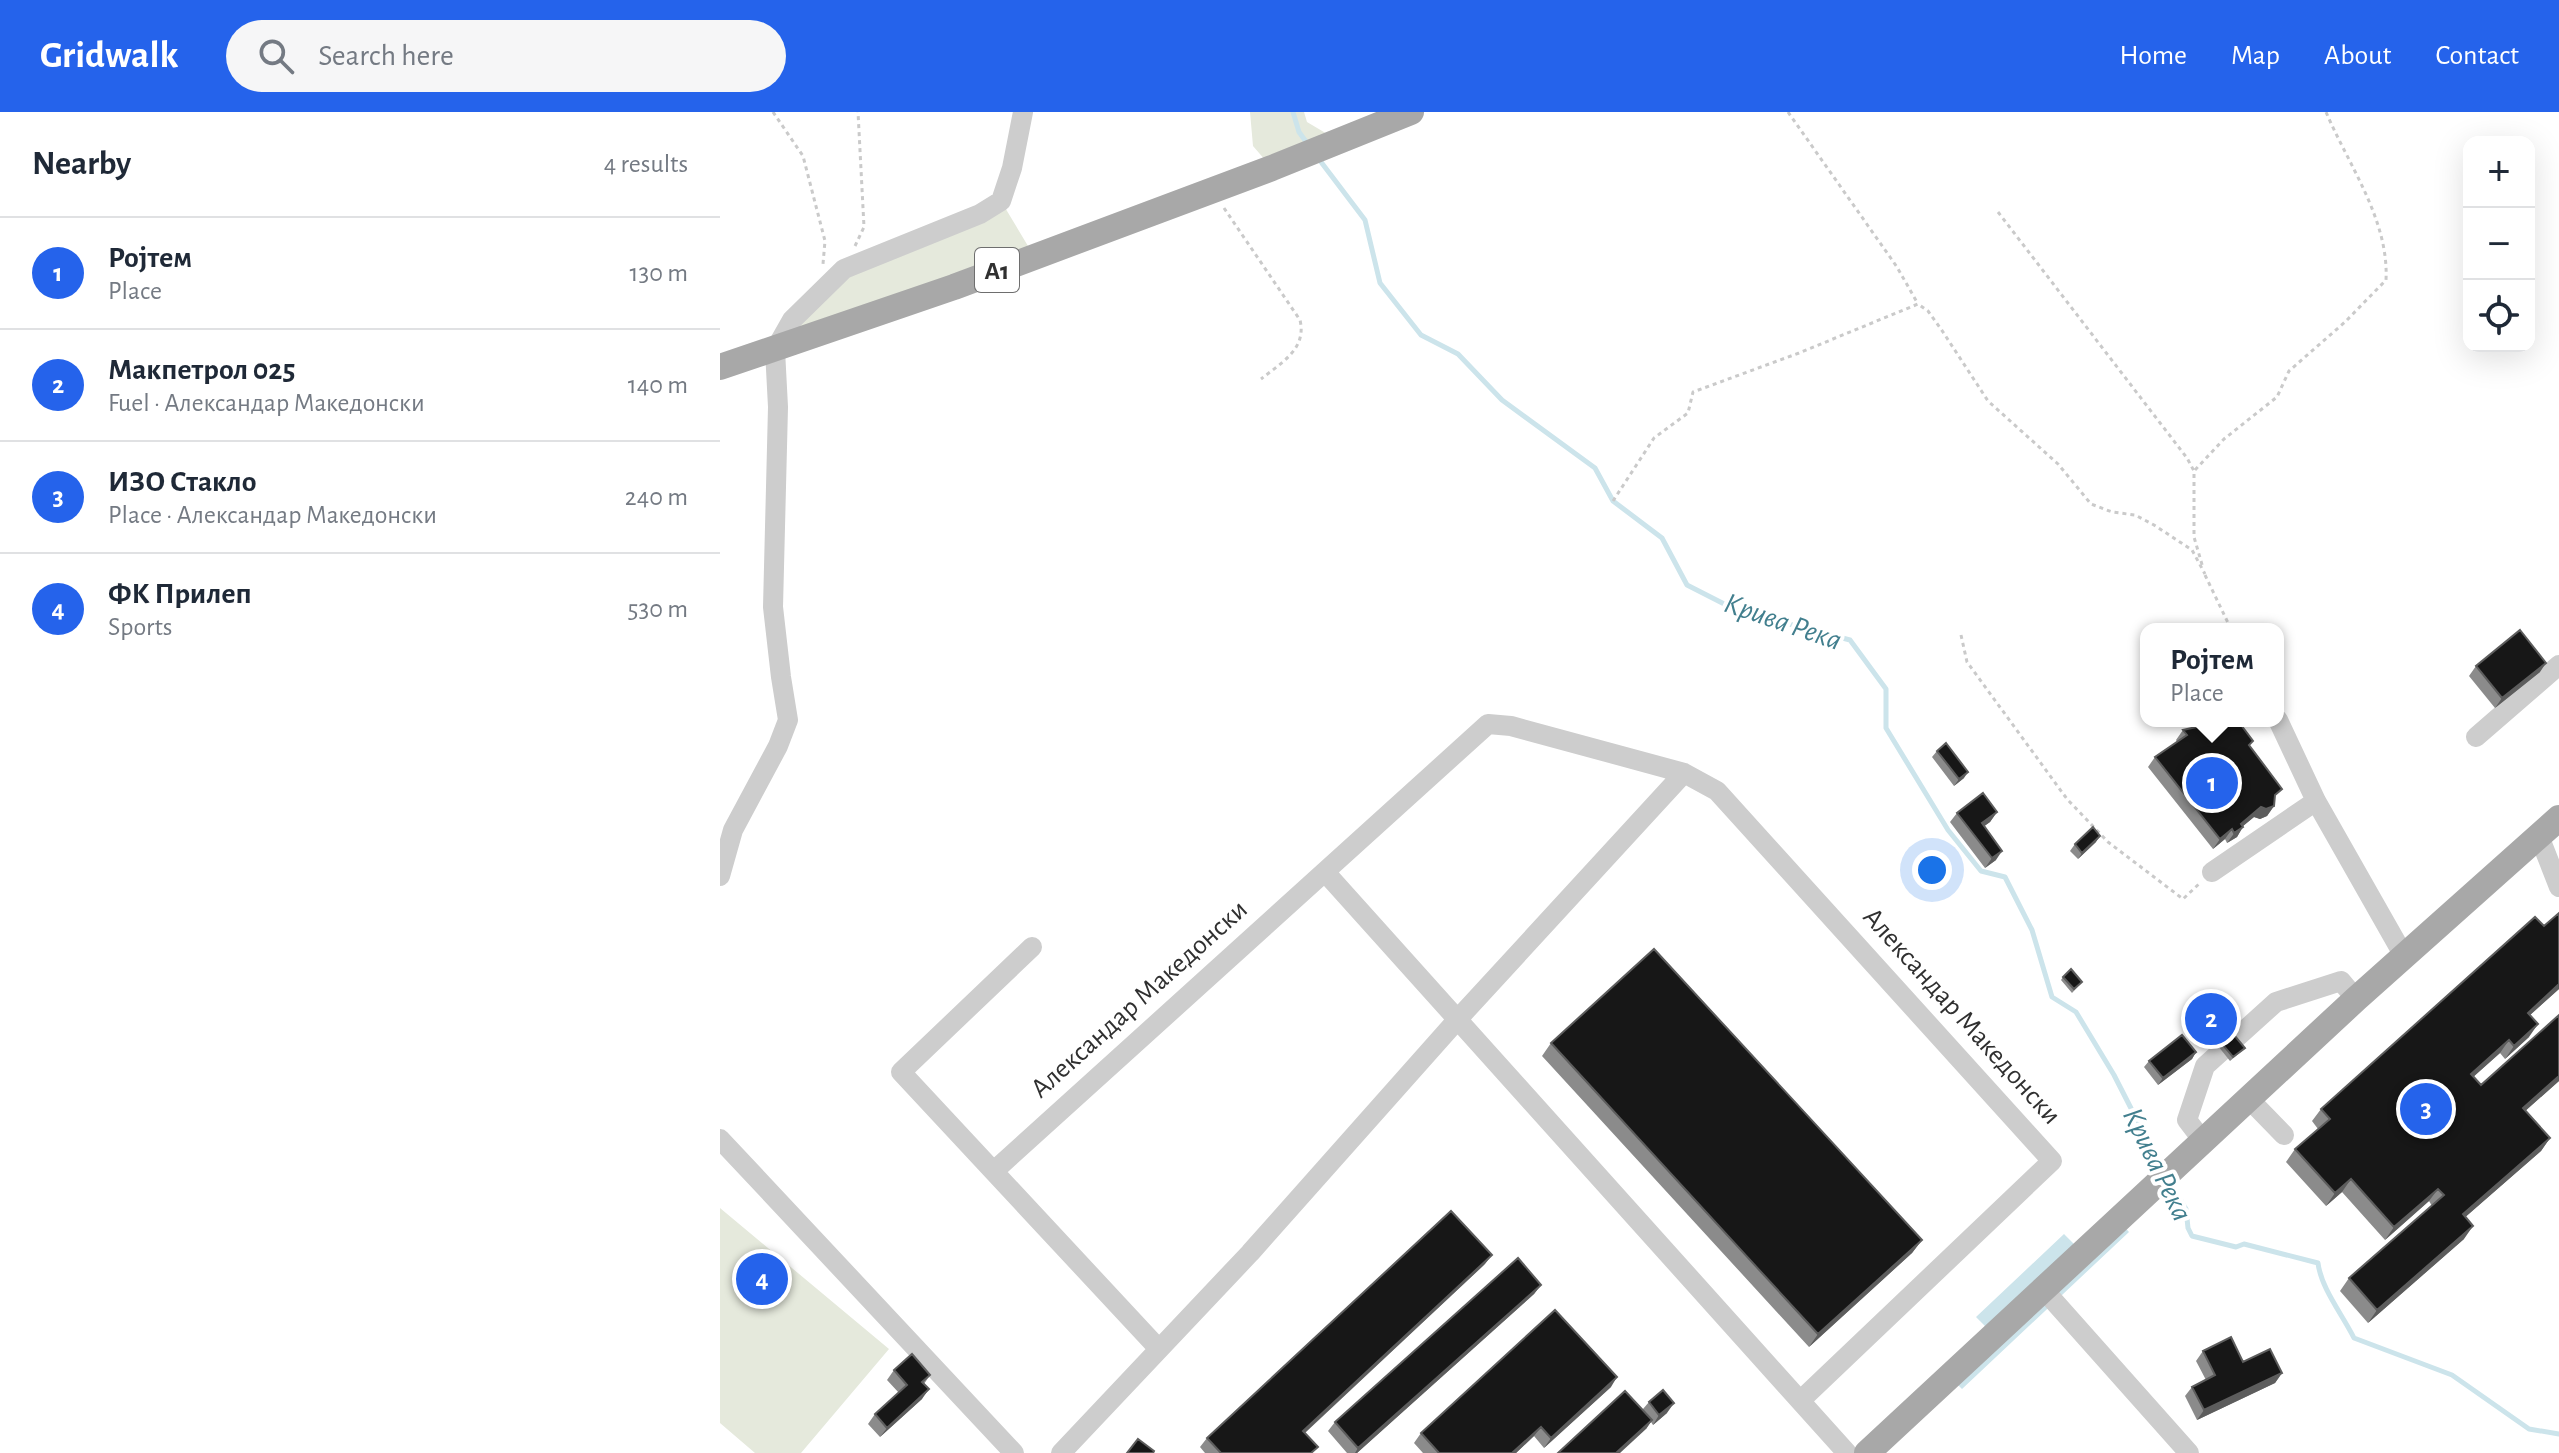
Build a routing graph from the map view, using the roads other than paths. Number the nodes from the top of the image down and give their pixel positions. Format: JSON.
{"nodes":[{"id":1,"x":1023,"y":112,"type":"edge"},
{"id":2,"x":1411,"y":112,"type":"edge"},
{"id":3,"x":775,"y":350,"type":"junction"},
{"id":4,"x":720,"y":367,"type":"edge"},
{"id":5,"x":2559,"y":665,"type":"edge"},
{"id":6,"x":2281,"y":727,"type":"edge"},
{"id":7,"x":2476,"y":737,"type":"dead end"},
{"id":8,"x":1684,"y":773,"type":"junction"},
{"id":9,"x":2316,"y":801,"type":"junction"},
{"id":10,"x":2559,"y":818,"type":"edge"},
{"id":11,"x":2539,"y":836,"type":"junction"},
{"id":12,"x":1325,"y":872,"type":"junction"},
{"id":13,"x":2212,"y":872,"type":"road end"},
{"id":14,"x":720,"y":876,"type":"edge"},
{"id":15,"x":2559,"y":887,"type":"edge"},
{"id":16,"x":1032,"y":947,"type":"dead end"},
{"id":17,"x":2404,"y":956,"type":"junction"},
{"id":18,"x":2356,"y":999,"type":"junction"},
{"id":19,"x":1457,"y":1020,"type":"junction"},
{"id":20,"x":2249,"y":1099,"type":"junction"},
{"id":21,"x":2284,"y":1135,"type":"dead end"},
{"id":22,"x":720,"y":1139,"type":"edge"},
{"id":23,"x":2203,"y":1141,"type":"junction"},
{"id":24,"x":994,"y":1171,"type":"junction"},
{"id":25,"x":2044,"y":1290,"type":"junction"},
{"id":26,"x":1158,"y":1348,"type":"junction"},
{"id":27,"x":1801,"y":1400,"type":"junction"},
{"id":28,"x":1014,"y":1453,"type":"edge"},
{"id":29,"x":1061,"y":1453,"type":"edge"},
{"id":30,"x":1847,"y":1453,"type":"edge"},
{"id":31,"x":1867,"y":1453,"type":"edge"},
{"id":32,"x":2189,"y":1453,"type":"edge"}],
"edges":[{"from":1,"to":3,"type":"lane"},
{"from":2,"to":3,"type":"main road","number":"A1"},
{"from":3,"to":4,"type":"main road","number":"A1"},
{"from":3,"to":14,"type":"lane"},
{"from":5,"to":7,"type":"lane"},
{"from":6,"to":9,"type":"lane"},
{"from":8,"to":12,"type":"lane","name":"Александар Македонски"},
{"from":8,"to":19,"type":"lane"},
{"from":8,"to":27,"type":"lane","name":"Александар Македонски"},
{"from":9,"to":13,"type":"lane"},
{"from":9,"to":17,"type":"lane"},
{"from":10,"to":11,"type":"main road"},
{"from":11,"to":15,"type":"lane"},
{"from":11,"to":17,"type":"main road"},
{"from":12,"to":19,"type":"lane"},
{"from":12,"to":24,"type":"lane","name":"Александар Македонски"},
{"from":16,"to":24,"type":"lane"},
{"from":17,"to":18,"type":"main road"},
{"from":18,"to":20,"type":"main road"},
{"from":18,"to":23,"type":"lane"},
{"from":19,"to":26,"type":"lane"},
{"from":19,"to":27,"type":"lane"},
{"from":20,"to":21,"type":"lane"},
{"from":20,"to":23,"type":"main road"},
{"from":22,"to":28,"type":"lane"},
{"from":23,"to":25,"type":"main road"},
{"from":24,"to":26,"type":"lane"},
{"from":25,"to":31,"type":"main road"},
{"from":25,"to":32,"type":"lane"},
{"from":26,"to":29,"type":"lane"},
{"from":27,"to":30,"type":"lane"}]}
